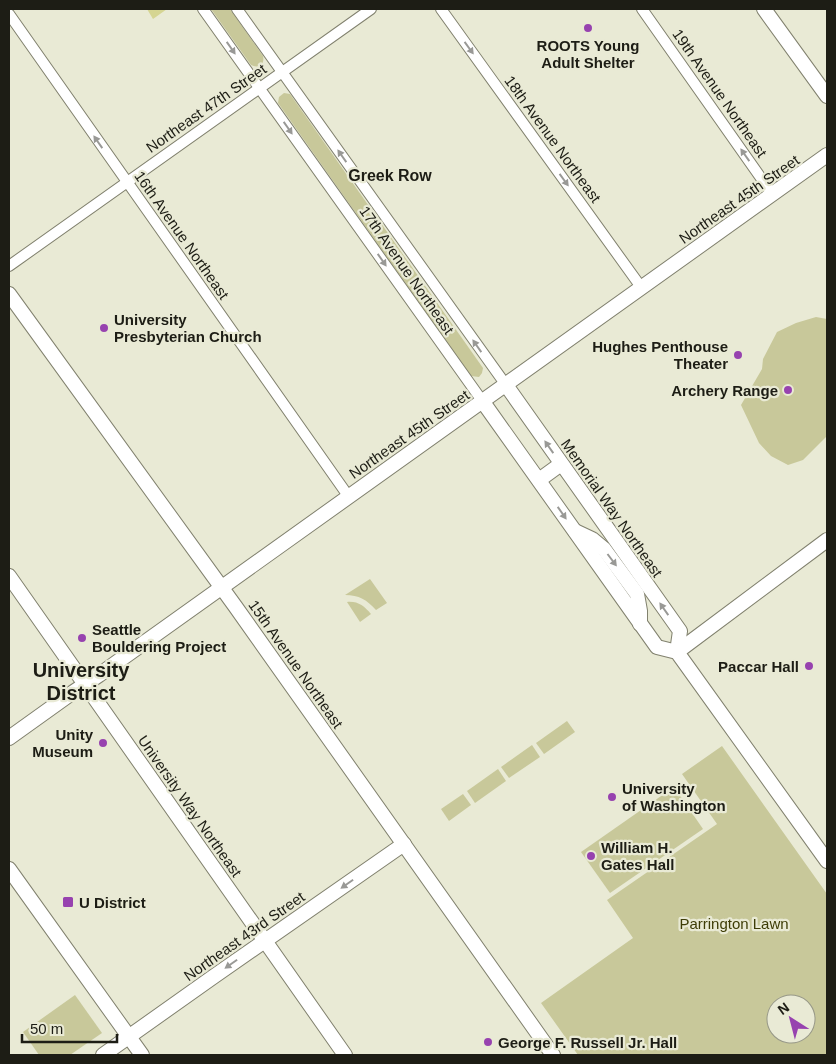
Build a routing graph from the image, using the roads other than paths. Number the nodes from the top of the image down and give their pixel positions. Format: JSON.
{"nodes":[{"id":1,"x":203,"y":9,"type":"edge"},
{"id":2,"x":237,"y":9,"type":"edge"},
{"id":3,"x":371,"y":9,"type":"edge"},
{"id":4,"x":440,"y":9,"type":"edge"},
{"id":5,"x":642,"y":9,"type":"edge"},
{"id":6,"x":764,"y":9,"type":"edge"},
{"id":7,"x":9,"y":14,"type":"edge"},
{"id":8,"x":282,"y":72,"type":"junction"},
{"id":9,"x":260,"y":88,"type":"junction"},
{"id":10,"x":827,"y":96,"type":"edge"},
{"id":11,"x":827,"y":155,"type":"edge"},
{"id":12,"x":126,"y":182,"type":"junction"},
{"id":13,"x":773,"y":195,"type":"junction"},
{"id":14,"x":9,"y":266,"type":"edge"},
{"id":15,"x":641,"y":287,"type":"junction"},
{"id":16,"x":9,"y":294,"type":"edge"},
{"id":17,"x":506,"y":386,"type":"junction"},
{"id":18,"x":483,"y":402,"type":"junction"},
{"id":19,"x":561,"y":464,"type":"junction"},
{"id":20,"x":539,"y":480,"type":"junction"},
{"id":21,"x":349,"y":497,"type":"junction"},
{"id":22,"x":827,"y":540,"type":"edge"},
{"id":23,"x":9,"y":576,"type":"edge"},
{"id":24,"x":222,"y":588,"type":"junction"},
{"id":25,"x":677,"y":652,"type":"junction"},
{"id":26,"x":84,"y":685,"type":"junction"},
{"id":27,"x":9,"y":738,"type":"edge"},
{"id":28,"x":404,"y":844,"type":"junction"},
{"id":29,"x":827,"y":861,"type":"edge"},
{"id":30,"x":9,"y":869,"type":"edge"},
{"id":31,"x":264,"y":941,"type":"junction"},
{"id":32,"x":129,"y":1038,"type":"junction"},
{"id":33,"x":103,"y":1055,"type":"edge"},
{"id":34,"x":142,"y":1055,"type":"edge"},
{"id":35,"x":344,"y":1055,"type":"edge"},
{"id":36,"x":554,"y":1055,"type":"edge"}],
"edges":[{"from":1,"to":9,"type":"street","name":"17th Avenue Northeast","one_way":true},
{"from":2,"to":8,"type":"street","name":"17th Avenue Northeast"},
{"from":3,"to":8,"type":"street","name":"Northeast 47th Street"},
{"from":4,"to":15,"type":"street","name":"18th Avenue Northeast","one_way":true},
{"from":13,"to":5,"type":"street","name":"19th Avenue Northeast","one_way":true},
{"from":6,"to":10,"type":"street"},
{"from":12,"to":7,"type":"street","name":"16th Avenue Northeast","one_way":true},
{"from":8,"to":9,"type":"street","name":"Northeast 47th Street"},
{"from":17,"to":8,"type":"street","name":"17th Avenue Northeast","one_way":true},
{"from":9,"to":12,"type":"street","name":"Northeast 47th Street"},
{"from":9,"to":18,"type":"street","name":"17th Avenue Northeast","one_way":true},
{"from":11,"to":13,"type":"street","name":"Northeast 45th Street"},
{"from":12,"to":14,"type":"street","name":"Northeast 47th Street"},
{"from":12,"to":21,"type":"street","name":"16th Avenue Northeast"},
{"from":13,"to":15,"type":"street","name":"Northeast 45th Street"},
{"from":15,"to":17,"type":"street","name":"Northeast 45th Street"},
{"from":16,"to":24,"type":"street","name":"15th Avenue Northeast"},
{"from":17,"to":18,"type":"street","name":"Northeast 45th Street"},
{"from":19,"to":17,"type":"street","name":"Memorial Way Northeast","one_way":true},
{"from":18,"to":20,"type":"street"},
{"from":18,"to":21,"type":"street","name":"Northeast 45th Street"},
{"from":19,"to":20,"type":"street"},
{"from":25,"to":19,"type":"street","name":"Memorial Way Northeast","one_way":true},
{"from":20,"to":25,"type":"street","one_way":true},
{"from":21,"to":24,"type":"street","name":"Northeast 45th Street"},
{"from":22,"to":25,"type":"street"},
{"from":23,"to":26,"type":"street","name":"University Way Northeast"},
{"from":24,"to":26,"type":"street","name":"Northeast 45th Street"},
{"from":24,"to":28,"type":"street","name":"15th Avenue Northeast"},
{"from":25,"to":29,"type":"street"},
{"from":26,"to":27,"type":"street","name":"Northeast 45th Street"},
{"from":26,"to":31,"type":"street","name":"University Way Northeast"},
{"from":28,"to":31,"type":"street","name":"Northeast 43rd Street","one_way":true},
{"from":28,"to":36,"type":"street","name":"15th Avenue Northeast"},
{"from":30,"to":32,"type":"street"},
{"from":31,"to":32,"type":"street","name":"Northeast 43rd Street","one_way":true},
{"from":31,"to":35,"type":"street","name":"University Way Northeast"},
{"from":32,"to":33,"type":"street","name":"Northeast 43rd Street"},
{"from":32,"to":34,"type":"street"}]}
